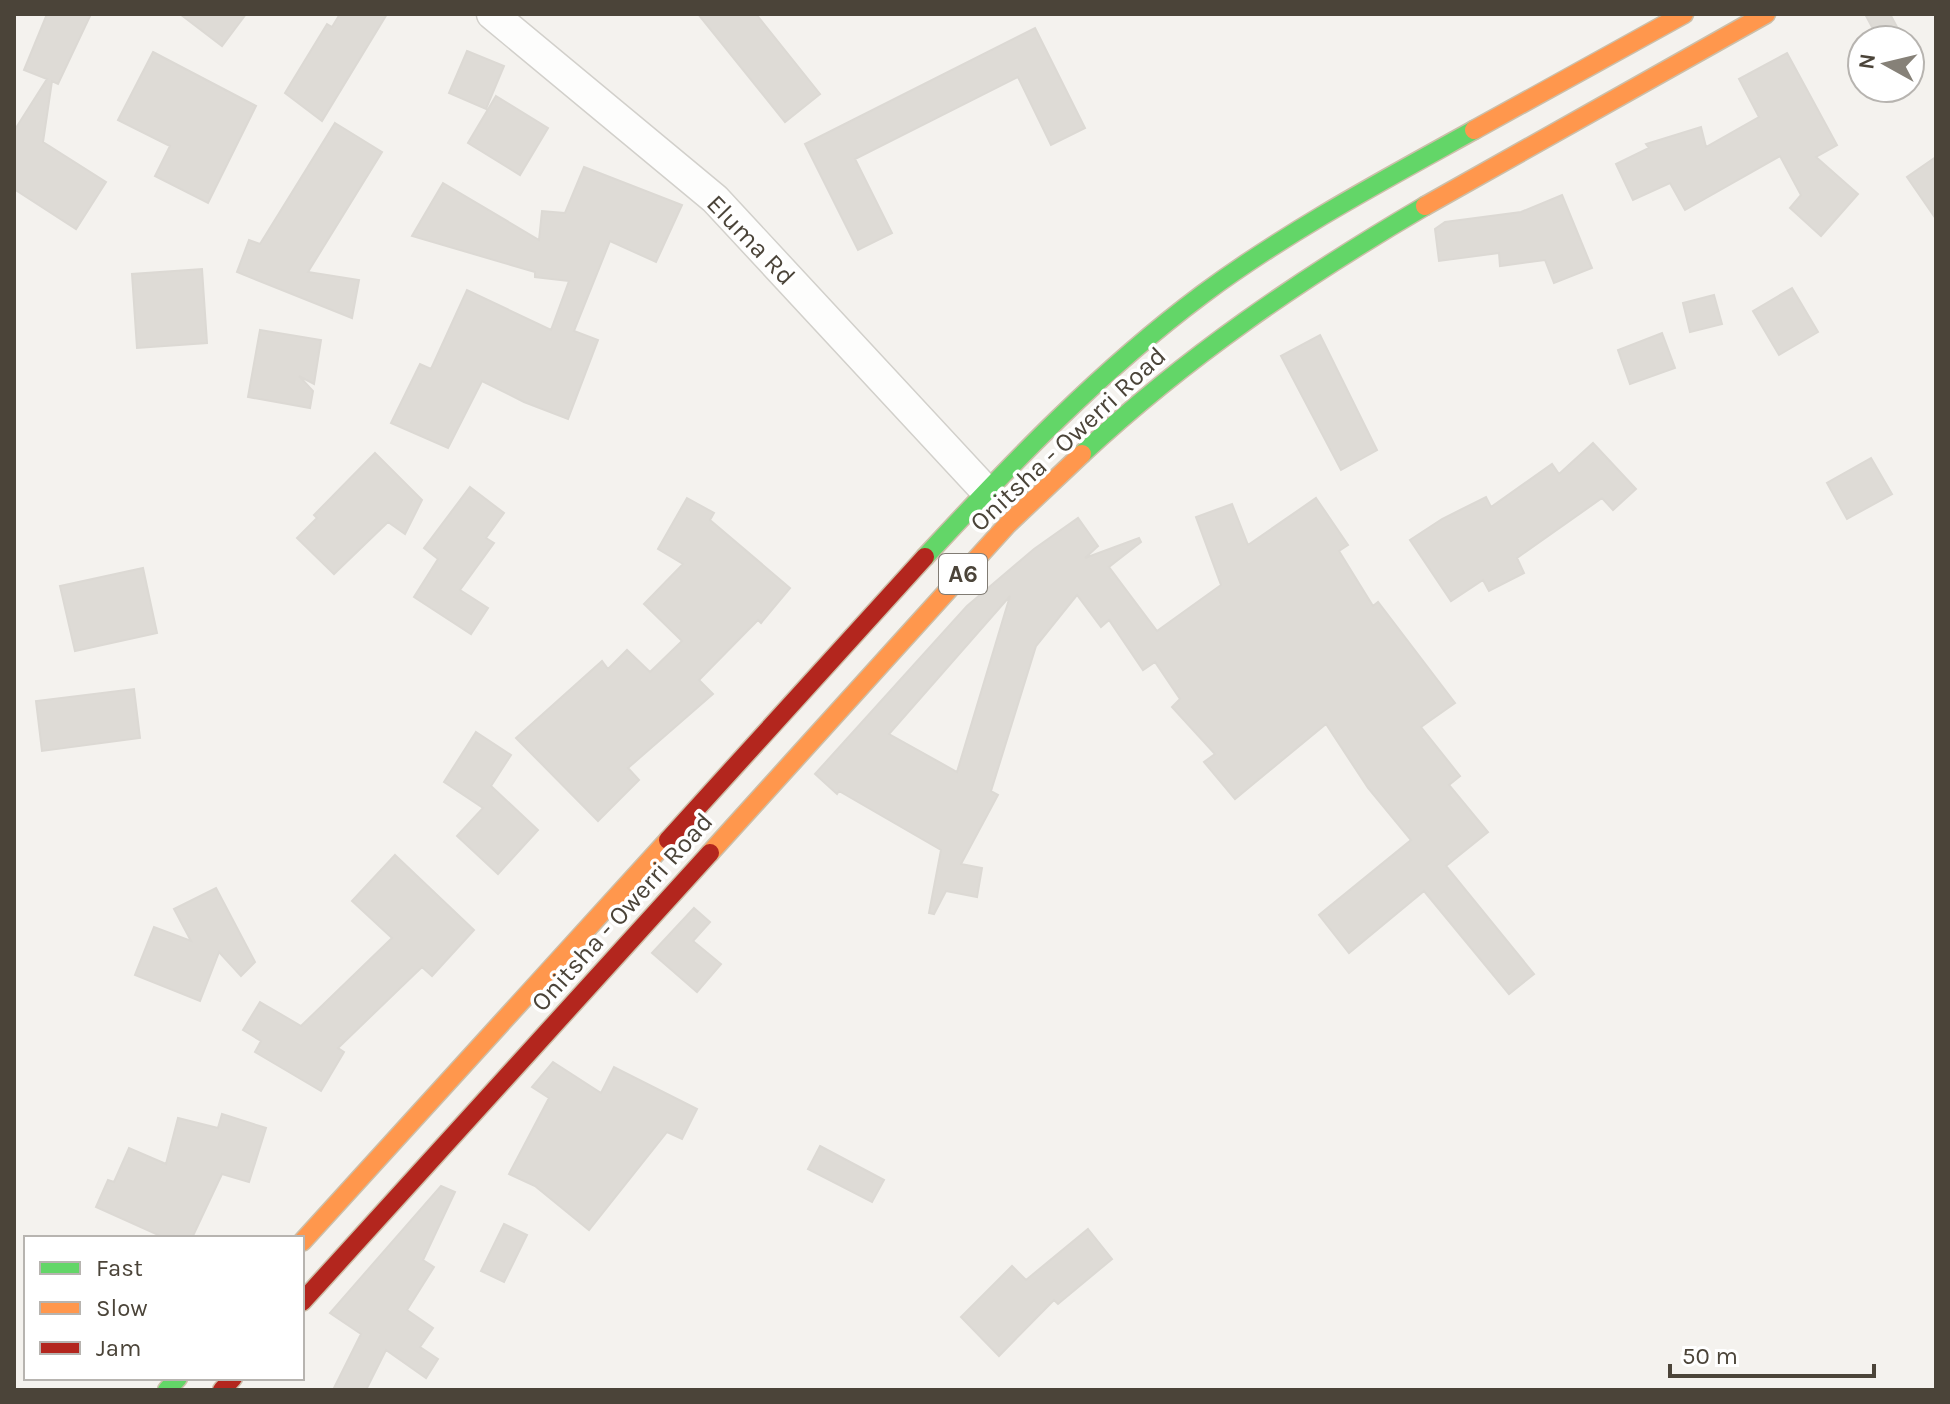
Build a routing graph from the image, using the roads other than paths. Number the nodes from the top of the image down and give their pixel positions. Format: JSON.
{"nodes":[{"id":1,"x":492,"y":14,"type":"edge"},
{"id":2,"x":1684,"y":14,"type":"edge"},
{"id":3,"x":1766,"y":14,"type":"edge"},
{"id":4,"x":986,"y":491,"type":"junction"},
{"id":5,"x":304,"y":1240,"type":"edge"},
{"id":6,"x":304,"y":1300,"type":"edge"}],
"edges":[{"from":1,"to":4,"type":"street","name":"Eluma Rd"},
{"from":2,"to":4,"type":"highway","name":"Onitsha - Owerri Road","number":"A6"},
{"from":3,"to":6,"type":"highway","name":"Onitsha - Owerri Road","number":"A6"},
{"from":4,"to":5,"type":"highway","name":"Onitsha - Owerri Road","number":"A6"}]}
